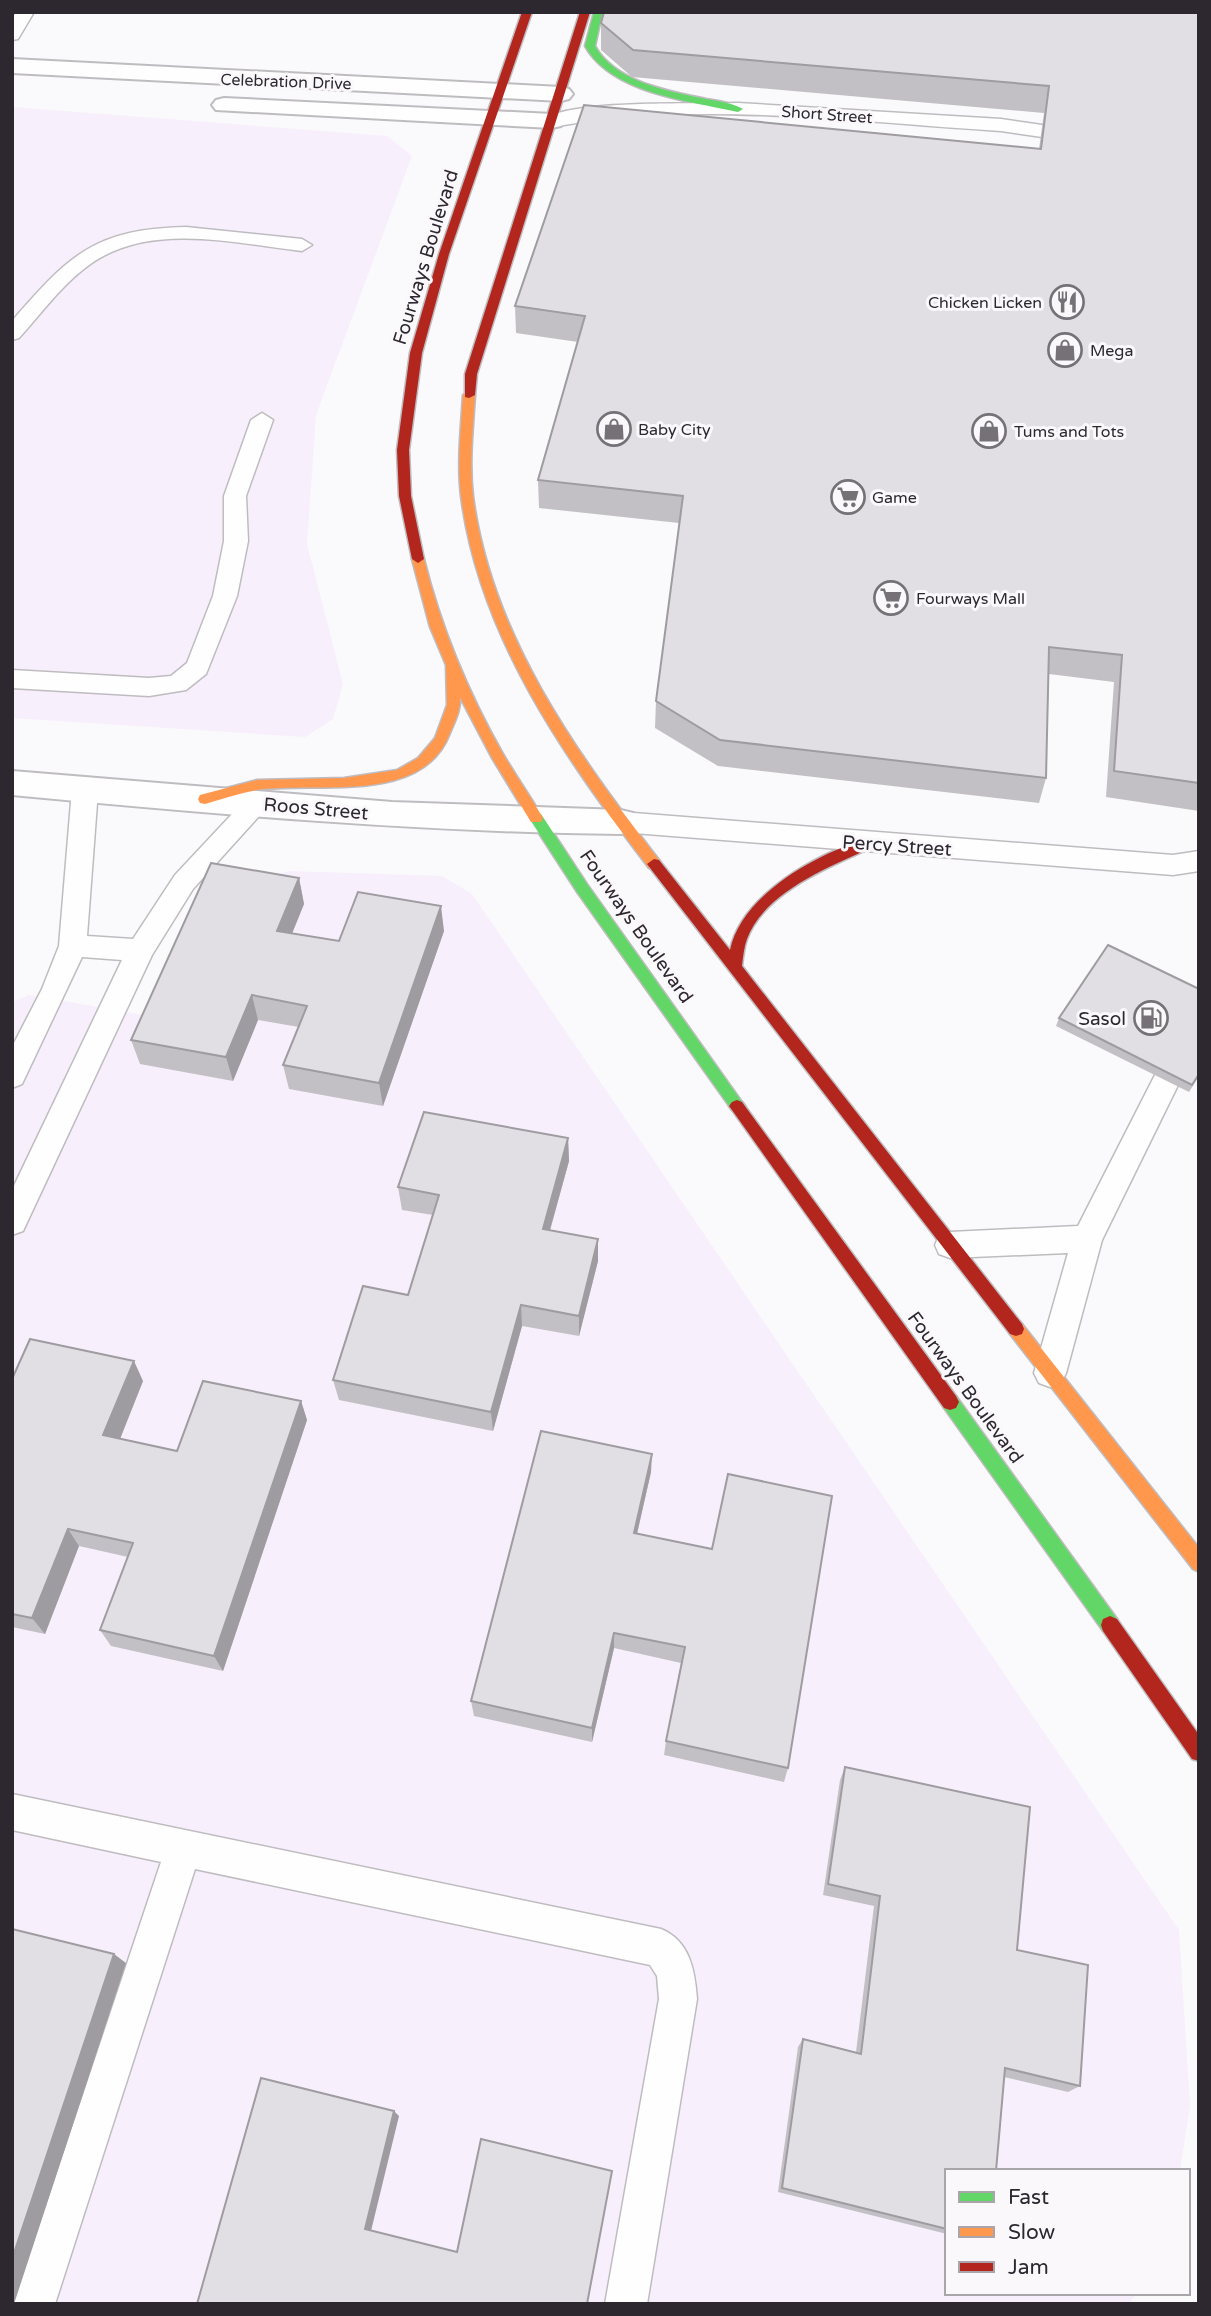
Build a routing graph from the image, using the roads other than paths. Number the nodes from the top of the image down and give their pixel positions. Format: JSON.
{"nodes":[{"id":1,"x":25,"y":12,"type":"edge"},
{"id":2,"x":527,"y":12,"type":"edge"},
{"id":3,"x":585,"y":12,"type":"edge"},
{"id":4,"x":598,"y":12,"type":"edge"},
{"id":5,"x":12,"y":35,"type":"edge"},
{"id":6,"x":12,"y":66,"type":"edge"},
{"id":7,"x":12,"y":89,"type":"edge"},
{"id":8,"x":502,"y":90,"type":"junction"},
{"id":9,"x":40,"y":91,"type":"dead end"},
{"id":10,"x":561,"y":94,"type":"junction"},
{"id":11,"x":207,"y":104,"type":"dead end"},
{"id":12,"x":738,"y":109,"type":"junction"},
{"id":13,"x":612,"y":110,"type":"junction"},
{"id":14,"x":492,"y":119,"type":"junction"},
{"id":15,"x":552,"y":121,"type":"junction"},
{"id":16,"x":1042,"y":131,"type":"edge"},
{"id":17,"x":302,"y":245,"type":"dead end"},
{"id":18,"x":12,"y":334,"type":"edge"},
{"id":19,"x":262,"y":420,"type":"dead end"},
{"id":20,"x":450,"y":656,"type":"junction"},
{"id":21,"x":12,"y":680,"type":"edge"},
{"id":22,"x":12,"y":783,"type":"edge"},
{"id":23,"x":85,"y":790,"type":"junction"},
{"id":24,"x":205,"y":799,"type":"junction"},
{"id":25,"x":257,"y":804,"type":"junction"},
{"id":26,"x":537,"y":822,"type":"junction"},
{"id":27,"x":621,"y":822,"type":"junction"},
{"id":28,"x":868,"y":843,"type":"junction"},
{"id":29,"x":1199,"y":846,"type":"edge"},
{"id":30,"x":1186,"y":863,"type":"edge"},
{"id":31,"x":1199,"y":874,"type":"edge"},
{"id":32,"x":73,"y":946,"type":"junction"},
{"id":33,"x":139,"y":950,"type":"junction"},
{"id":34,"x":734,"y":967,"type":"junction"},
{"id":35,"x":12,"y":1076,"type":"edge"},
{"id":36,"x":1166,"y":1082,"type":"edge"},
{"id":37,"x":12,"y":1222,"type":"edge"},
{"id":38,"x":1087,"y":1239,"type":"junction"},
{"id":39,"x":950,"y":1245,"type":"junction"},
{"id":40,"x":1050,"y":1373,"type":"junction"},
{"id":41,"x":1199,"y":1563,"type":"edge"},
{"id":42,"x":1199,"y":1752,"type":"edge"},
{"id":43,"x":12,"y":1812,"type":"edge"},
{"id":44,"x":184,"y":1847,"type":"junction"},
{"id":45,"x":34,"y":2304,"type":"edge"},
{"id":46,"x":626,"y":2304,"type":"edge"}],
"edges":[{"from":1,"to":5,"type":"lane"},
{"from":2,"to":8,"type":"street","name":"Fourways Boulevard"},
{"from":3,"to":10,"type":"street"},
{"from":4,"to":12,"type":"street"},
{"from":6,"to":8,"type":"street","name":"Celebration Drive"},
{"from":7,"to":9,"type":"street"},
{"from":8,"to":10,"type":"street","name":"Celebration Drive"},
{"from":8,"to":14,"type":"street","name":"Fourways Boulevard"},
{"from":10,"to":13,"type":"lane","name":"Short Street"},
{"from":10,"to":15,"type":"street"},
{"from":11,"to":14,"type":"street","name":"Celebration Drive"},
{"from":12,"to":13,"type":"lane","name":"Short Street"},
{"from":12,"to":16,"type":"lane","name":"Short Street"},
{"from":13,"to":15,"type":"lane","name":"Short Street"},
{"from":14,"to":15,"type":"street","name":"Celebration Drive"},
{"from":14,"to":20,"type":"street","name":"Fourways Boulevard"},
{"from":15,"to":27,"type":"street"},
{"from":17,"to":18,"type":"lane"},
{"from":19,"to":21,"type":"lane"},
{"from":20,"to":24,"type":"street"},
{"from":20,"to":26,"type":"street","name":"Fourways Boulevard"},
{"from":22,"to":23,"type":"street","name":"Roos Street"},
{"from":23,"to":24,"type":"street","name":"Roos Street"},
{"from":23,"to":32,"type":"lane"},
{"from":24,"to":25,"type":"street","name":"Roos Street"},
{"from":25,"to":26,"type":"street","name":"Roos Street"},
{"from":25,"to":33,"type":"lane"},
{"from":26,"to":27,"type":"street","name":"Roos Street"},
{"from":26,"to":42,"type":"street","name":"Fourways Boulevard"},
{"from":27,"to":28,"type":"lane","name":"Percy Street"},
{"from":27,"to":34,"type":"street"},
{"from":28,"to":30,"type":"lane","name":"Percy Street"},
{"from":28,"to":34,"type":"street"},
{"from":29,"to":30,"type":"lane"},
{"from":30,"to":31,"type":"lane","name":"Percy Street"},
{"from":32,"to":33,"type":"lane"},
{"from":32,"to":35,"type":"lane"},
{"from":33,"to":37,"type":"lane"},
{"from":34,"to":39,"type":"street"},
{"from":36,"to":38,"type":"lane"},
{"from":38,"to":39,"type":"lane"},
{"from":38,"to":40,"type":"lane"},
{"from":39,"to":40,"type":"street"},
{"from":40,"to":41,"type":"street"},
{"from":43,"to":44,"type":"lane"},
{"from":44,"to":45,"type":"lane"},
{"from":44,"to":46,"type":"lane"}]}
